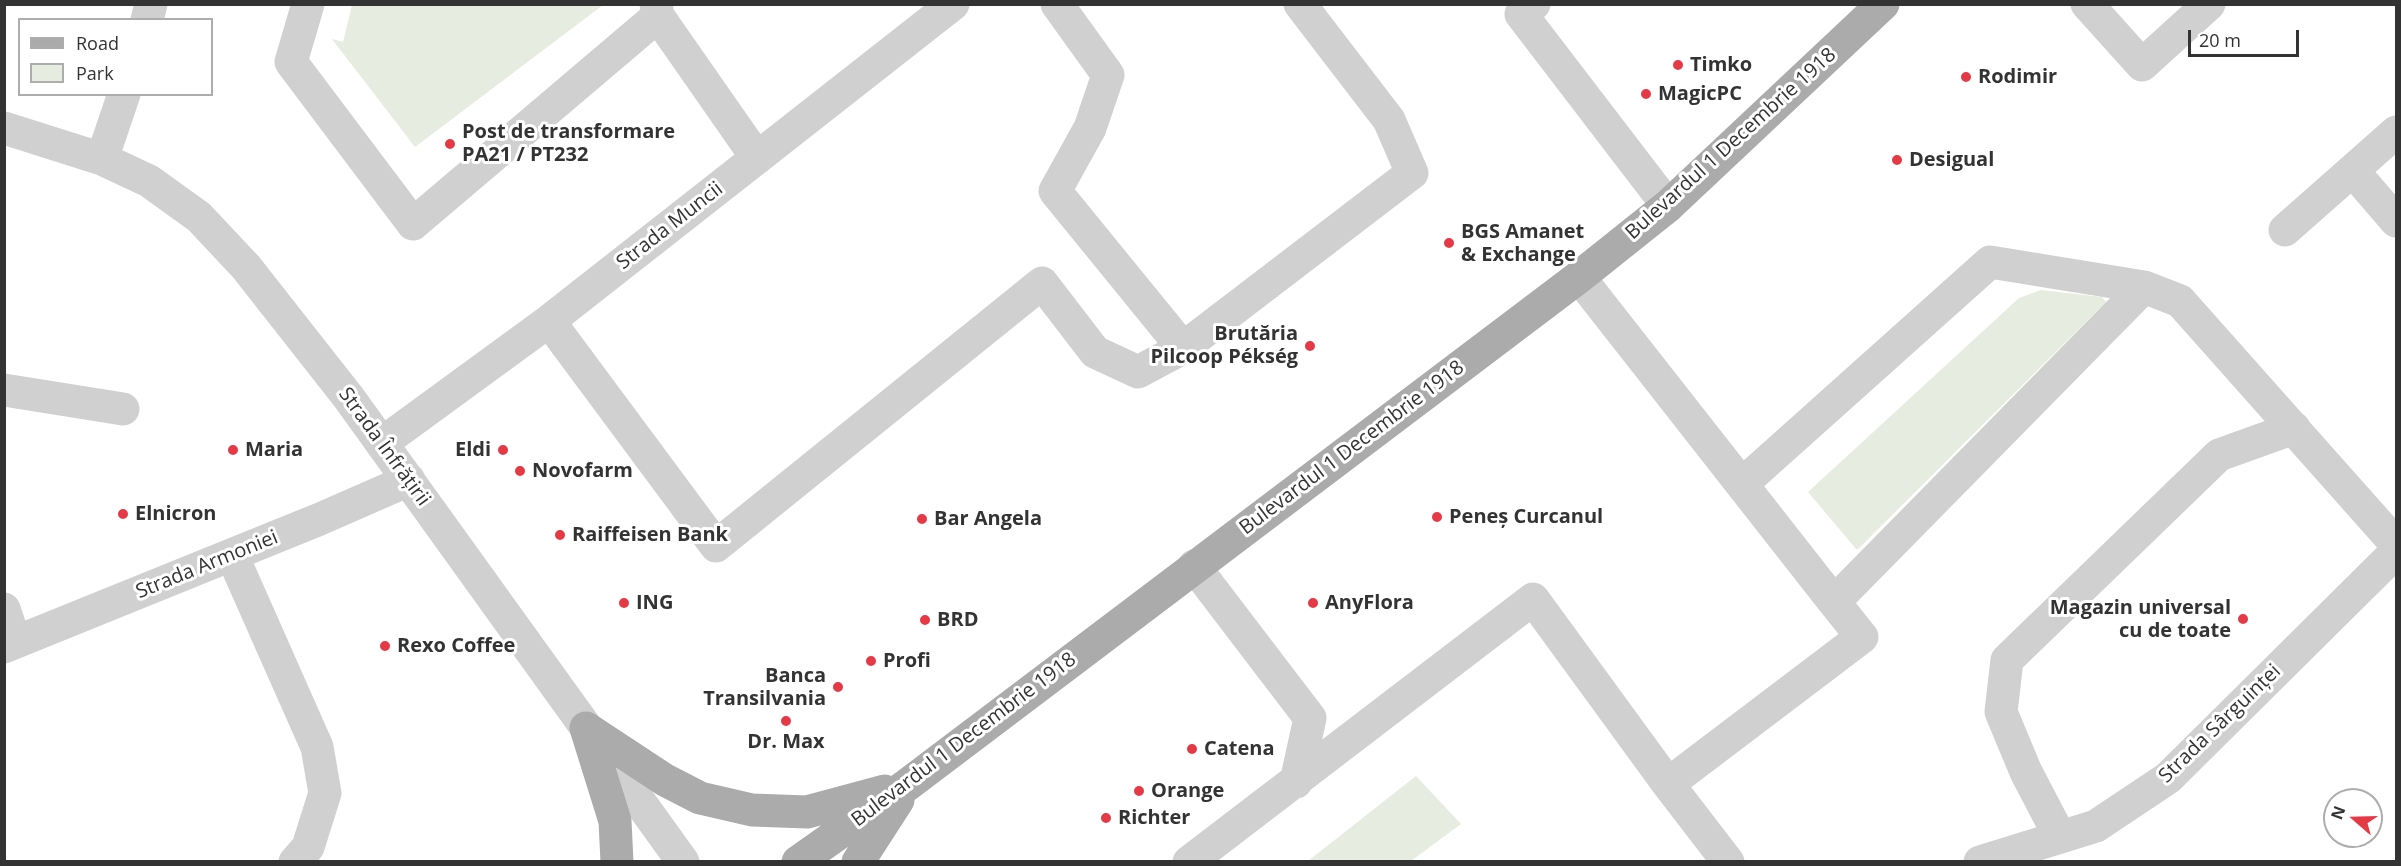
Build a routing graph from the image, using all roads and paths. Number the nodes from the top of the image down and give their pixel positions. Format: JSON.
{"nodes":[{"id":1,"x":308,"y":4,"type":"edge"},
{"id":2,"x":953,"y":4,"type":"edge"},
{"id":3,"x":1057,"y":4,"type":"edge"},
{"id":4,"x":1300,"y":4,"type":"edge"},
{"id":5,"x":1534,"y":4,"type":"edge"},
{"id":6,"x":1882,"y":4,"type":"edge"},
{"id":7,"x":2087,"y":4,"type":"edge"},
{"id":8,"x":2209,"y":4,"type":"edge"},
{"id":9,"x":657,"y":10,"type":"edge"},
{"id":10,"x":123,"y":96,"type":"edge"},
{"id":11,"x":4,"y":128,"type":"edge"},
{"id":12,"x":2397,"y":132,"type":"edge"},
{"id":13,"x":757,"y":158,"type":"junction"},
{"id":14,"x":102,"y":159,"type":"junction"},
{"id":15,"x":2353,"y":171,"type":"junction"},
{"id":16,"x":1668,"y":206,"type":"junction"},
{"id":17,"x":2397,"y":222,"type":"edge"},
{"id":18,"x":2285,"y":230,"type":"dead end"},
{"id":19,"x":1579,"y":277,"type":"junction"},
{"id":20,"x":2144,"y":287,"type":"junction"},
{"id":21,"x":549,"y":321,"type":"junction"},
{"id":22,"x":1183,"y":348,"type":"junction"},
{"id":23,"x":4,"y":390,"type":"edge"},
{"id":24,"x":123,"y":410,"type":"dead end"},
{"id":25,"x":2294,"y":428,"type":"junction"},
{"id":26,"x":382,"y":443,"type":"junction"},
{"id":27,"x":408,"y":480,"type":"junction"},
{"id":28,"x":1742,"y":484,"type":"junction"},
{"id":29,"x":2397,"y":544,"type":"edge"},
{"id":30,"x":2397,"y":552,"type":"edge"},
{"id":31,"x":232,"y":555,"type":"junction"},
{"id":32,"x":1194,"y":566,"type":"junction"},
{"id":33,"x":1834,"y":602,"type":"junction"},
{"id":34,"x":4,"y":609,"type":"edge"},
{"id":35,"x":10,"y":645,"type":"edge"},
{"id":36,"x":586,"y":728,"type":"junction"},
{"id":37,"x":1296,"y":782,"type":"junction"},
{"id":38,"x":1668,"y":784,"type":"junction"},
{"id":39,"x":907,"y":785,"type":"junction"},
{"id":40,"x":2060,"y":837,"type":"junction"},
{"id":41,"x":295,"y":861,"type":"edge"},
{"id":42,"x":617,"y":861,"type":"edge"},
{"id":43,"x":683,"y":861,"type":"edge"},
{"id":44,"x":798,"y":861,"type":"edge"},
{"id":45,"x":858,"y":861,"type":"edge"},
{"id":46,"x":1189,"y":861,"type":"edge"},
{"id":47,"x":1728,"y":861,"type":"edge"},
{"id":48,"x":1980,"y":861,"type":"edge"}],
"edges":[{"from":1,"to":9,"type":"street"},
{"from":2,"to":13,"type":"street","name":"Strada Muncii"},
{"from":3,"to":22,"type":"street"},
{"from":4,"to":22,"type":"street"},
{"from":5,"to":16,"type":"street"},
{"from":6,"to":16,"type":"main road","name":"Bulevardul 1 Decembrie 1918"},
{"from":7,"to":8,"type":"street"},
{"from":9,"to":13,"type":"street"},
{"from":10,"to":14,"type":"street"},
{"from":11,"to":14,"type":"street","name":"Strada Înfrățirii"},
{"from":12,"to":15,"type":"street"},
{"from":13,"to":21,"type":"street","name":"Strada Muncii"},
{"from":14,"to":26,"type":"street","name":"Strada Înfrățirii"},
{"from":15,"to":17,"type":"street"},
{"from":15,"to":18,"type":"street"},
{"from":16,"to":19,"type":"main road","name":"Bulevardul 1 Decembrie 1918"},
{"from":19,"to":28,"type":"street"},
{"from":19,"to":32,"type":"main road","name":"Bulevardul 1 Decembrie 1918"},
{"from":20,"to":25,"type":"street"},
{"from":20,"to":28,"type":"street"},
{"from":20,"to":33,"type":"street"},
{"from":21,"to":22,"type":"street"},
{"from":21,"to":26,"type":"street","name":"Strada Muncii"},
{"from":23,"to":24,"type":"street"},
{"from":25,"to":29,"type":"street"},
{"from":25,"to":40,"type":"street"},
{"from":26,"to":27,"type":"street","name":"Strada Înfrățirii"},
{"from":27,"to":31,"type":"street","name":"Strada Armoniei"},
{"from":27,"to":36,"type":"street","name":"Strada Înfrățirii"},
{"from":28,"to":33,"type":"street"},
{"from":30,"to":40,"type":"street","name":"Strada Sârguinței"},
{"from":31,"to":35,"type":"street","name":"Strada Armoniei"},
{"from":31,"to":41,"type":"street"},
{"from":32,"to":37,"type":"street"},
{"from":32,"to":39,"type":"main road","name":"Bulevardul 1 Decembrie 1918"},
{"from":33,"to":38,"type":"street"},
{"from":34,"to":35,"type":"street"},
{"from":36,"to":39,"type":"main road"},
{"from":36,"to":42,"type":"main road"},
{"from":36,"to":43,"type":"street","name":"Strada Înfrățirii"},
{"from":37,"to":38,"type":"street"},
{"from":37,"to":46,"type":"street"},
{"from":38,"to":47,"type":"street"},
{"from":39,"to":44,"type":"main road","name":"Bulevardul 1 Decembrie 1918"},
{"from":39,"to":45,"type":"main road"},
{"from":40,"to":48,"type":"street","name":"Strada Sârguinței"}]}
